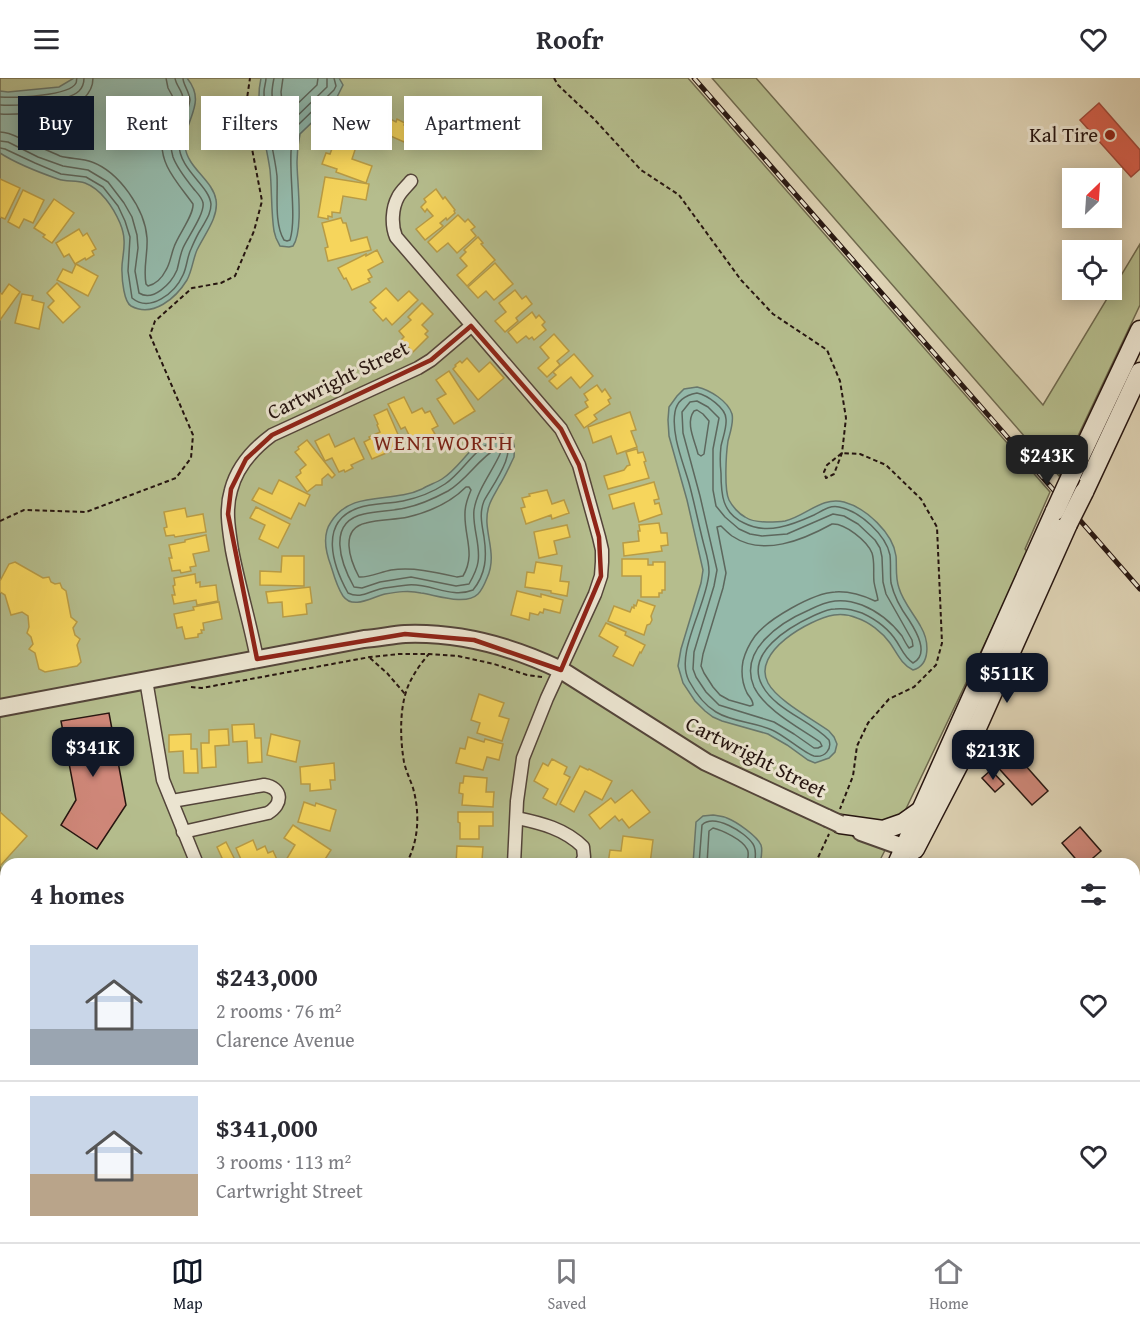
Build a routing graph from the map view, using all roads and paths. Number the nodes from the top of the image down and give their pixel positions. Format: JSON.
{"nodes":[{"id":1,"x":250,"y":78,"type":"edge"},
{"id":2,"x":554,"y":78,"type":"edge"},
{"id":3,"x":411,"y":181,"type":"dead end"},
{"id":4,"x":471,"y":326,"type":"junction"},
{"id":5,"x":1140,"y":330,"type":"edge"},
{"id":6,"x":1140,"y":372,"type":"edge"},
{"id":7,"x":842,"y":453,"type":"junction"},
{"id":8,"x":0,"y":521,"type":"edge"},
{"id":9,"x":429,"y":654,"type":"junction"},
{"id":10,"x":370,"y":657,"type":"junction"},
{"id":11,"x":257,"y":659,"type":"junction"},
{"id":12,"x":561,"y":670,"type":"junction"},
{"id":13,"x":542,"y":677,"type":"dead end"},
{"id":14,"x":146,"y":680,"type":"junction"},
{"id":15,"x":246,"y":680,"type":"dead end"},
{"id":16,"x":405,"y":694,"type":"junction"},
{"id":17,"x":0,"y":708,"type":"edge"},
{"id":18,"x":172,"y":801,"type":"junction"},
{"id":19,"x":920,"y":812,"type":"junction"},
{"id":20,"x":517,"y":818,"type":"junction"},
{"id":21,"x":834,"y":821,"type":"junction"},
{"id":22,"x":183,"y":832,"type":"junction"},
{"id":23,"x":194,"y":858,"type":"edge"},
{"id":24,"x":409,"y":858,"type":"edge"},
{"id":25,"x":514,"y":858,"type":"edge"},
{"id":26,"x":584,"y":858,"type":"edge"},
{"id":27,"x":819,"y":858,"type":"edge"},
{"id":28,"x":905,"y":858,"type":"edge"}],
"edges":[{"from":1,"to":8,"type":"path"},
{"from":2,"to":7,"type":"path"},
{"from":3,"to":4,"type":"street"},
{"from":4,"to":11,"type":"street","name":"Cartwright Street"},
{"from":4,"to":12,"type":"street"},
{"from":5,"to":19,"type":"main road","bridge":true},
{"from":6,"to":28,"type":"main road","bridge":true},
{"from":7,"to":7,"type":"path"},
{"from":7,"to":21,"type":"path"},
{"from":9,"to":10,"type":"path"},
{"from":9,"to":13,"type":"path"},
{"from":9,"to":16,"type":"path"},
{"from":10,"to":15,"type":"path"},
{"from":10,"to":16,"type":"path"},
{"from":11,"to":12,"type":"street","name":"Cartwright Street"},
{"from":11,"to":14,"type":"street","name":"Cartwright Street"},
{"from":12,"to":20,"type":"street"},
{"from":12,"to":21,"type":"street","name":"Cartwright Street"},
{"from":14,"to":17,"type":"street","name":"Cartwright Street"},
{"from":14,"to":18,"type":"street"},
{"from":16,"to":24,"type":"path"},
{"from":18,"to":22,"type":"street"},
{"from":18,"to":22,"type":"street"},
{"from":19,"to":21,"type":"main road"},
{"from":19,"to":28,"type":"main road"},
{"from":20,"to":25,"type":"street"},
{"from":20,"to":26,"type":"street"},
{"from":21,"to":27,"type":"path"},
{"from":21,"to":28,"type":"street","name":"Cartwright Street"},
{"from":22,"to":23,"type":"street"}]}
